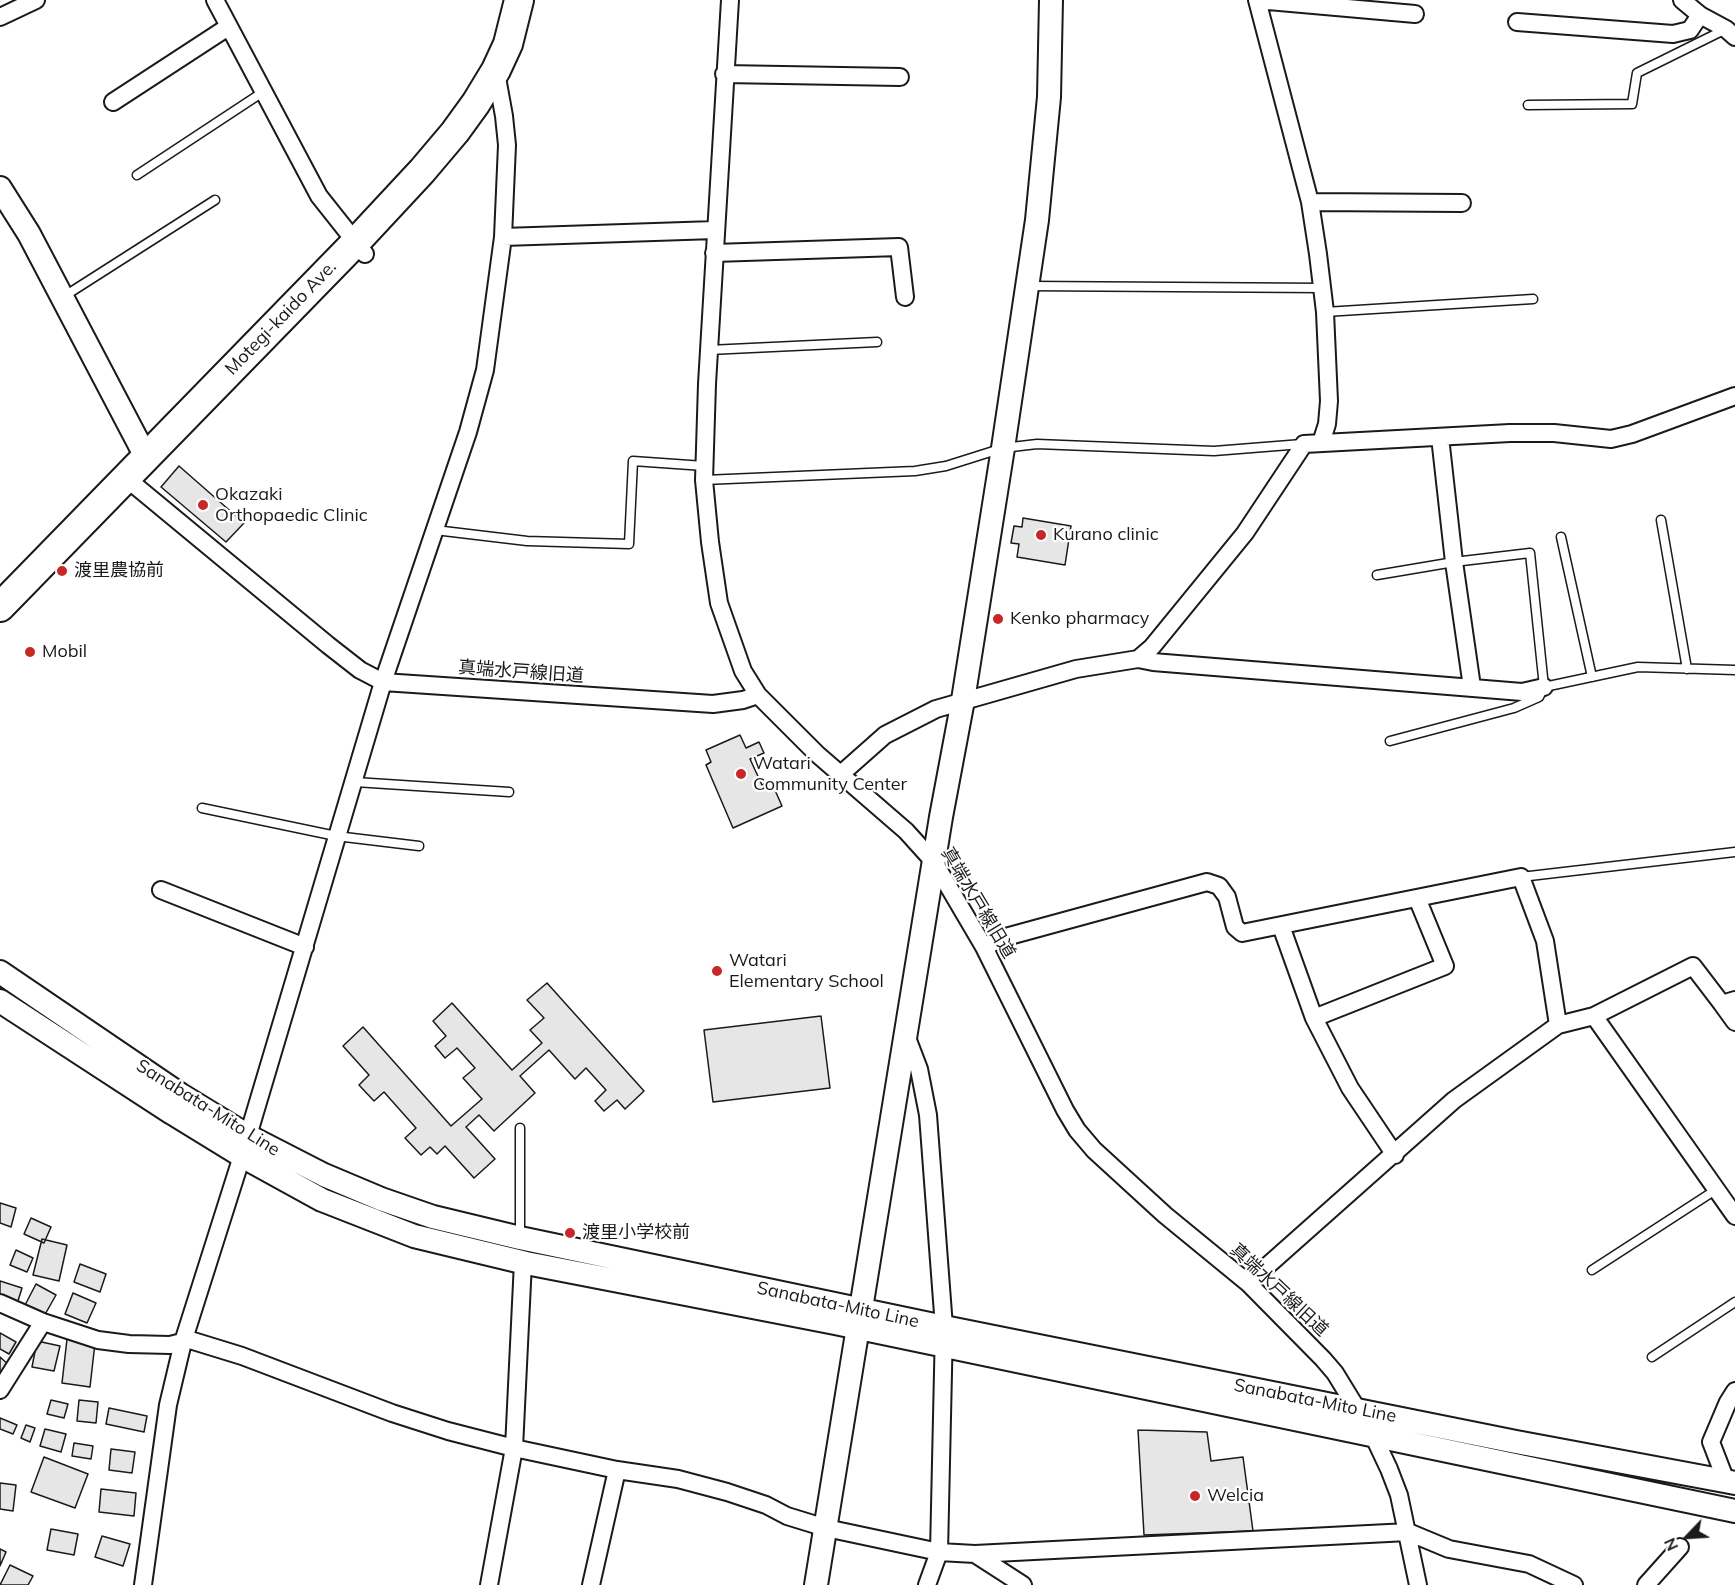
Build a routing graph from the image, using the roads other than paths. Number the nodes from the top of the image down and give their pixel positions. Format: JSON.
{"nodes":[{"id":1,"x":36,"y":0,"type":"edge"},
{"id":2,"x":215,"y":0,"type":"edge"},
{"id":3,"x":519,"y":0,"type":"edge"},
{"id":4,"x":730,"y":0,"type":"edge"},
{"id":5,"x":1051,"y":0,"type":"edge"},
{"id":6,"x":1257,"y":0,"type":"edge"},
{"id":7,"x":1682,"y":0,"type":"edge"},
{"id":8,"x":1415,"y":14,"type":"dead end"},
{"id":9,"x":1700,"y":15,"type":"junction"},
{"id":10,"x":0,"y":17,"type":"edge"},
{"id":11,"x":1517,"y":22,"type":"dead end"},
{"id":12,"x":228,"y":27,"type":"junction"},
{"id":13,"x":1731,"y":33,"type":"edge"},
{"id":14,"x":496,"y":70,"type":"junction"},
{"id":15,"x":724,"y":74,"type":"junction"},
{"id":16,"x":900,"y":77,"type":"dead end"},
{"id":17,"x":262,"y":92,"type":"junction"},
{"id":18,"x":113,"y":102,"type":"dead end"},
{"id":19,"x":1528,"y":105,"type":"dead end"},
{"id":20,"x":137,"y":175,"type":"dead end"},
{"id":21,"x":0,"y":188,"type":"edge"},
{"id":22,"x":215,"y":200,"type":"dead end"},
{"id":23,"x":1310,"y":202,"type":"junction"},
{"id":24,"x":1462,"y":203,"type":"dead end"},
{"id":25,"x":715,"y":230,"type":"junction"},
{"id":26,"x":503,"y":237,"type":"junction"},
{"id":27,"x":360,"y":248,"type":"junction"},
{"id":28,"x":714,"y":253,"type":"junction"},
{"id":29,"x":1027,"y":286,"type":"junction"},
{"id":30,"x":1323,"y":288,"type":"junction"},
{"id":31,"x":63,"y":297,"type":"junction"},
{"id":32,"x":905,"y":297,"type":"dead end"},
{"id":33,"x":1533,"y":299,"type":"dead end"},
{"id":34,"x":1325,"y":312,"type":"junction"},
{"id":35,"x":877,"y":342,"type":"dead end"},
{"id":36,"x":709,"y":350,"type":"junction"},
{"id":37,"x":1735,"y":396,"type":"edge"},
{"id":38,"x":1440,"y":437,"type":"junction"},
{"id":39,"x":1321,"y":443,"type":"junction"},
{"id":40,"x":1304,"y":444,"type":"junction"},
{"id":41,"x":1003,"y":448,"type":"junction"},
{"id":42,"x":146,"y":457,"type":"junction"},
{"id":43,"x":704,"y":473,"type":"junction"},
{"id":44,"x":126,"y":478,"type":"junction"},
{"id":45,"x":1661,"y":519,"type":"dead end"},
{"id":46,"x":435,"y":530,"type":"junction"},
{"id":47,"x":1561,"y":537,"type":"dead end"},
{"id":48,"x":1454,"y":562,"type":"junction"},
{"id":49,"x":1377,"y":575,"type":"dead end"},
{"id":50,"x":0,"y":607,"type":"edge"},
{"id":51,"x":1138,"y":659,"type":"junction"},
{"id":52,"x":1687,"y":669,"type":"junction"},
{"id":53,"x":1735,"y":670,"type":"edge"},
{"id":54,"x":1592,"y":677,"type":"junction"},
{"id":55,"x":383,"y":682,"type":"junction"},
{"id":56,"x":1472,"y":687,"type":"junction"},
{"id":57,"x":1544,"y":687,"type":"junction"},
{"id":58,"x":758,"y":695,"type":"junction"},
{"id":59,"x":963,"y":700,"type":"junction"},
{"id":60,"x":1390,"y":741,"type":"dead end"},
{"id":61,"x":841,"y":774,"type":"junction"},
{"id":62,"x":355,"y":782,"type":"junction"},
{"id":63,"x":509,"y":792,"type":"dead end"},
{"id":64,"x":202,"y":808,"type":"dead end"},
{"id":65,"x":336,"y":836,"type":"junction"},
{"id":66,"x":419,"y":846,"type":"dead end"},
{"id":67,"x":1735,"y":852,"type":"edge"},
{"id":68,"x":934,"y":862,"type":"junction"},
{"id":69,"x":1521,"y":877,"type":"junction"},
{"id":70,"x":161,"y":890,"type":"dead end"},
{"id":71,"x":1417,"y":898,"type":"junction"},
{"id":72,"x":1281,"y":926,"type":"junction"},
{"id":73,"x":305,"y":947,"type":"junction"},
{"id":74,"x":984,"y":947,"type":"junction"},
{"id":75,"x":0,"y":972,"type":"edge"},
{"id":76,"x":0,"y":1001,"type":"edge"},
{"id":77,"x":1729,"y":1002,"type":"edge"},
{"id":78,"x":1594,"y":1016,"type":"junction"},
{"id":79,"x":1314,"y":1018,"type":"junction"},
{"id":80,"x":1735,"y":1022,"type":"edge"},
{"id":81,"x":1558,"y":1025,"type":"junction"},
{"id":82,"x":906,"y":1035,"type":"junction"},
{"id":83,"x":520,"y":1128,"type":"dead end"},
{"id":84,"x":245,"y":1146,"type":"junction"},
{"id":85,"x":1395,"y":1155,"type":"junction"},
{"id":86,"x":1717,"y":1189,"type":"junction"},
{"id":87,"x":1735,"y":1216,"type":"edge"},
{"id":88,"x":520,"y":1238,"type":"junction"},
{"id":89,"x":523,"y":1262,"type":"junction"},
{"id":90,"x":1592,"y":1270,"type":"dead end"},
{"id":91,"x":1248,"y":1283,"type":"junction"},
{"id":92,"x":1735,"y":1302,"type":"edge"},
{"id":93,"x":0,"y":1303,"type":"edge"},
{"id":94,"x":859,"y":1318,"type":"junction"},
{"id":95,"x":43,"y":1322,"type":"junction"},
{"id":96,"x":944,"y":1336,"type":"junction"},
{"id":97,"x":183,"y":1342,"type":"junction"},
{"id":98,"x":1652,"y":1357,"type":"dead end"},
{"id":99,"x":0,"y":1390,"type":"edge"},
{"id":100,"x":1735,"y":1391,"type":"edge"},
{"id":101,"x":1359,"y":1410,"type":"junction"},
{"id":102,"x":1372,"y":1435,"type":"junction"},
{"id":103,"x":514,"y":1448,"type":"junction"},
{"id":104,"x":617,"y":1470,"type":"junction"},
{"id":105,"x":1730,"y":1482,"type":"edge"},
{"id":106,"x":1735,"y":1511,"type":"edge"},
{"id":107,"x":826,"y":1528,"type":"junction"},
{"id":108,"x":1408,"y":1532,"type":"junction"},
{"id":109,"x":1680,"y":1547,"type":"dead end"},
{"id":110,"x":939,"y":1552,"type":"junction"},
{"id":111,"x":975,"y":1554,"type":"junction"},
{"id":112,"x":143,"y":1585,"type":"edge"},
{"id":113,"x":489,"y":1585,"type":"edge"},
{"id":114,"x":591,"y":1585,"type":"edge"},
{"id":115,"x":816,"y":1585,"type":"edge"},
{"id":116,"x":927,"y":1585,"type":"edge"},
{"id":117,"x":1023,"y":1585,"type":"edge"},
{"id":118,"x":1418,"y":1585,"type":"edge"},
{"id":119,"x":1574,"y":1585,"type":"edge"},
{"id":120,"x":1647,"y":1585,"type":"edge"}],
"edges":[{"from":1,"to":10,"type":"street"},
{"from":2,"to":12,"type":"street"},
{"from":3,"to":14,"type":"highway","name":"Motegi-kaido Ave."},
{"from":4,"to":15,"type":"street"},
{"from":5,"to":29,"type":"main road"},
{"from":6,"to":8,"type":"street"},
{"from":6,"to":23,"type":"street"},
{"from":7,"to":9,"type":"street"},
{"from":9,"to":11,"type":"street"},
{"from":9,"to":13,"type":"street"},
{"from":12,"to":17,"type":"street"},
{"from":12,"to":18,"type":"street"},
{"from":13,"to":19,"type":"lane"},
{"from":14,"to":26,"type":"street"},
{"from":14,"to":27,"type":"highway","name":"Motegi-kaido Ave."},
{"from":15,"to":16,"type":"street"},
{"from":15,"to":25,"type":"street"},
{"from":17,"to":20,"type":"lane"},
{"from":17,"to":27,"type":"street"},
{"from":21,"to":31,"type":"main road"},
{"from":22,"to":31,"type":"lane"},
{"from":23,"to":24,"type":"street"},
{"from":23,"to":30,"type":"street"},
{"from":25,"to":26,"type":"street"},
{"from":25,"to":28,"type":"street"},
{"from":26,"to":46,"type":"street"},
{"from":27,"to":42,"type":"highway","name":"Motegi-kaido Ave."},
{"from":28,"to":32,"type":"street"},
{"from":28,"to":36,"type":"street"},
{"from":29,"to":30,"type":"lane"},
{"from":29,"to":41,"type":"main road"},
{"from":30,"to":34,"type":"street"},
{"from":31,"to":42,"type":"main road"},
{"from":33,"to":34,"type":"lane"},
{"from":34,"to":39,"type":"street"},
{"from":35,"to":36,"type":"lane"},
{"from":36,"to":43,"type":"street"},
{"from":37,"to":38,"type":"street"},
{"from":38,"to":39,"type":"street"},
{"from":38,"to":48,"type":"street"},
{"from":39,"to":40,"type":"street"},
{"from":40,"to":41,"type":"lane"},
{"from":40,"to":51,"type":"street"},
{"from":41,"to":43,"type":"lane"},
{"from":41,"to":59,"type":"main road"},
{"from":42,"to":44,"type":"highway","name":"Motegi-kaido Ave."},
{"from":43,"to":46,"type":"lane"},
{"from":43,"to":58,"type":"street"},
{"from":44,"to":50,"type":"highway","name":"Motegi-kaido Ave."},
{"from":44,"to":55,"type":"street","name":"真端水戸線旧道"},
{"from":45,"to":52,"type":"lane"},
{"from":46,"to":55,"type":"street"},
{"from":47,"to":54,"type":"lane"},
{"from":48,"to":49,"type":"lane"},
{"from":48,"to":56,"type":"street"},
{"from":48,"to":57,"type":"lane"},
{"from":51,"to":56,"type":"street"},
{"from":51,"to":59,"type":"street"},
{"from":52,"to":53,"type":"lane"},
{"from":52,"to":54,"type":"lane"},
{"from":54,"to":57,"type":"lane"},
{"from":55,"to":58,"type":"street","name":"真端水戸線旧道"},
{"from":55,"to":62,"type":"street"},
{"from":56,"to":57,"type":"street"},
{"from":57,"to":60,"type":"lane"},
{"from":58,"to":61,"type":"street","name":"真端水戸線旧道"},
{"from":59,"to":61,"type":"street"},
{"from":59,"to":68,"type":"main road"},
{"from":61,"to":68,"type":"street","name":"真端水戸線旧道"},
{"from":62,"to":63,"type":"lane"},
{"from":62,"to":65,"type":"street"},
{"from":64,"to":65,"type":"lane"},
{"from":65,"to":66,"type":"lane"},
{"from":65,"to":73,"type":"street"},
{"from":67,"to":69,"type":"lane"},
{"from":68,"to":74,"type":"street","name":"真端水戸線旧道"},
{"from":68,"to":82,"type":"main road"},
{"from":69,"to":71,"type":"street"},
{"from":69,"to":81,"type":"street"},
{"from":70,"to":73,"type":"street"},
{"from":71,"to":72,"type":"street"},
{"from":71,"to":79,"type":"street"},
{"from":72,"to":74,"type":"street"},
{"from":72,"to":79,"type":"street"},
{"from":73,"to":84,"type":"street"},
{"from":74,"to":91,"type":"street","name":"真端水戸線旧道"},
{"from":75,"to":84,"type":"main road","name":"Sanabata-Mito Line"},
{"from":76,"to":84,"type":"main road","name":"Sanabata-Mito Line"},
{"from":77,"to":78,"type":"street"},
{"from":77,"to":80,"type":"street"},
{"from":78,"to":81,"type":"street"},
{"from":78,"to":86,"type":"street"},
{"from":79,"to":85,"type":"street"},
{"from":81,"to":85,"type":"street"},
{"from":82,"to":94,"type":"main road"},
{"from":82,"to":96,"type":"street"},
{"from":83,"to":88,"type":"lane"},
{"from":84,"to":88,"type":"main road","name":"Sanabata-Mito Line"},
{"from":84,"to":89,"type":"main road","name":"Sanabata-Mito Line"},
{"from":84,"to":97,"type":"street"},
{"from":85,"to":91,"type":"street"},
{"from":86,"to":87,"type":"street"},
{"from":86,"to":90,"type":"lane"},
{"from":88,"to":94,"type":"main road","name":"Sanabata-Mito Line"},
{"from":89,"to":94,"type":"main road","name":"Sanabata-Mito Line"},
{"from":89,"to":103,"type":"street"},
{"from":91,"to":101,"type":"street","name":"真端水戸線旧道"},
{"from":92,"to":98,"type":"lane"},
{"from":93,"to":95,"type":"street"},
{"from":94,"to":96,"type":"main road","name":"Sanabata-Mito Line"},
{"from":94,"to":107,"type":"main road"},
{"from":95,"to":97,"type":"street"},
{"from":95,"to":99,"type":"street"},
{"from":96,"to":101,"type":"main road","name":"Sanabata-Mito Line"},
{"from":96,"to":102,"type":"main road","name":"Sanabata-Mito Line"},
{"from":96,"to":110,"type":"street"},
{"from":97,"to":103,"type":"street"},
{"from":97,"to":112,"type":"street"},
{"from":100,"to":105,"type":"street"},
{"from":101,"to":102,"type":"street","name":"真端水戸線旧道"},
{"from":101,"to":105,"type":"main road","name":"Sanabata-Mito Line"},
{"from":102,"to":106,"type":"main road","name":"Sanabata-Mito Line"},
{"from":102,"to":108,"type":"street","name":"真端水戸線旧道"},
{"from":103,"to":104,"type":"street"},
{"from":103,"to":113,"type":"street"},
{"from":104,"to":107,"type":"street"},
{"from":104,"to":114,"type":"street"},
{"from":107,"to":110,"type":"street"},
{"from":107,"to":115,"type":"main road"},
{"from":108,"to":111,"type":"street"},
{"from":108,"to":118,"type":"street","name":"真端水戸線旧道"},
{"from":108,"to":119,"type":"street"},
{"from":109,"to":120,"type":"street"},
{"from":110,"to":111,"type":"street"},
{"from":110,"to":116,"type":"street"},
{"from":111,"to":117,"type":"street"}]}
